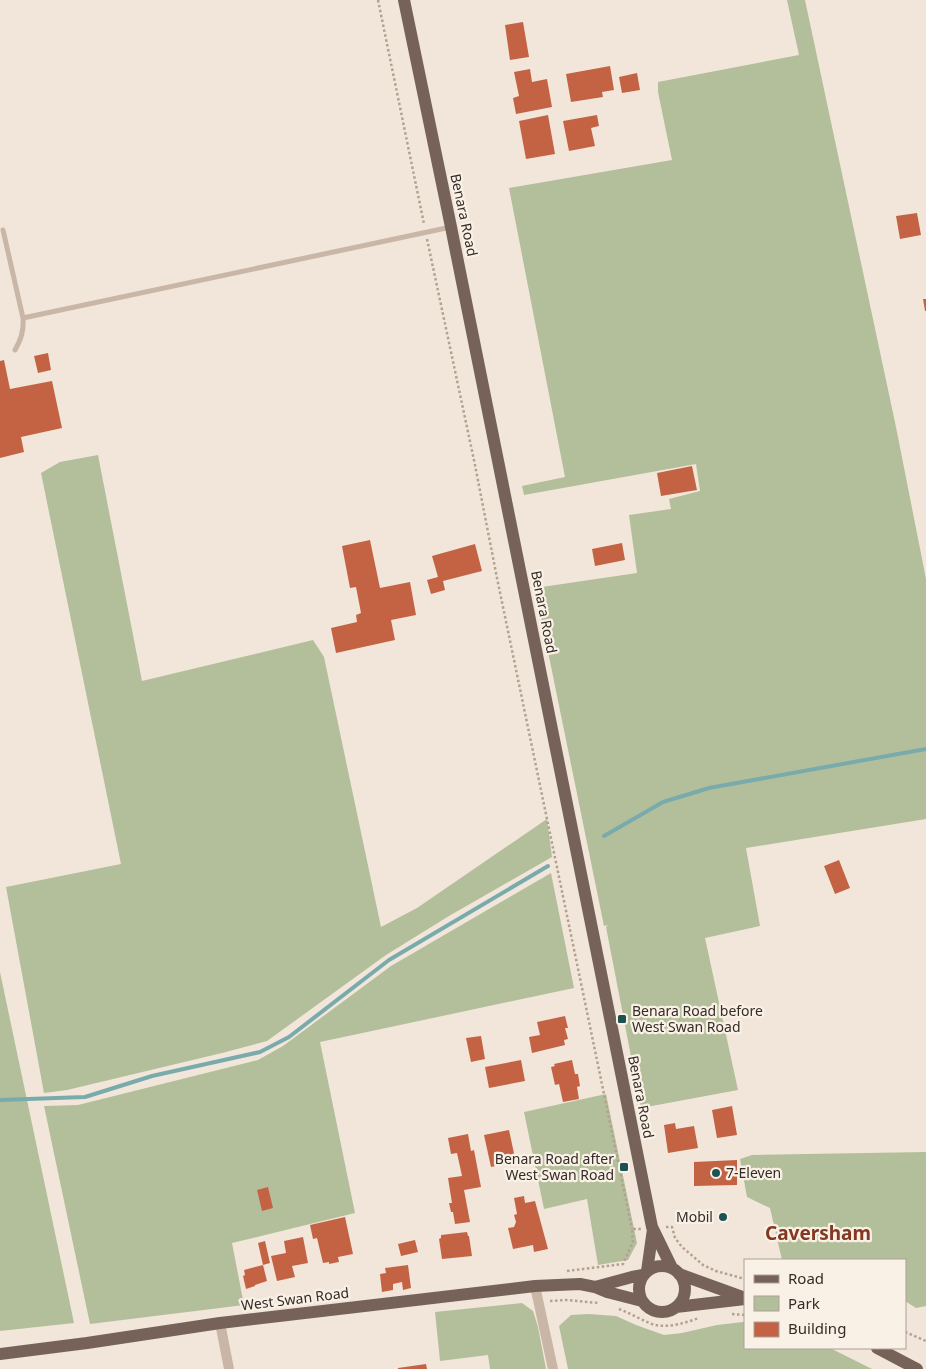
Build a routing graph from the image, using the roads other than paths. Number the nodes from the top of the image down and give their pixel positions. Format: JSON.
{"nodes":[{"id":1,"x":404,"y":0,"type":"edge"},
{"id":2,"x":451,"y":227,"type":"junction"},
{"id":3,"x":3,"y":230,"type":"dead end"},
{"id":4,"x":24,"y":318,"type":"junction"},
{"id":5,"x":15,"y":350,"type":"dead end"},
{"id":6,"x":653,"y":1229,"type":"junction"},
{"id":7,"x":676,"y":1271,"type":"junction"},
{"id":8,"x":645,"y":1273,"type":"junction"},
{"id":9,"x":535,"y":1286,"type":"junction"},
{"id":10,"x":595,"y":1287,"type":"junction"},
{"id":11,"x":744,"y":1299,"type":"edge"},
{"id":12,"x":744,"y":1299,"type":"edge"},
{"id":13,"x":642,"y":1301,"type":"junction"},
{"id":14,"x":676,"y":1307,"type":"junction"},
{"id":15,"x":220,"y":1323,"type":"junction"},
{"id":16,"x":879,"y":1349,"type":"edge"},
{"id":17,"x":0,"y":1354,"type":"edge"},
{"id":18,"x":229,"y":1369,"type":"edge"},
{"id":19,"x":553,"y":1369,"type":"edge"},
{"id":20,"x":917,"y":1369,"type":"edge"}],
"edges":[{"from":1,"to":2,"type":"main road","name":"Benara Road"},
{"from":2,"to":4,"type":"lane"},
{"from":2,"to":6,"type":"main road","name":"Benara Road"},
{"from":3,"to":4,"type":"lane"},
{"from":4,"to":5,"type":"lane"},
{"from":6,"to":7,"type":"main road","name":"Benara Road"},
{"from":6,"to":8,"type":"main road","name":"Benara Road"},
{"from":7,"to":8,"type":"main road"},
{"from":7,"to":11,"type":"main road"},
{"from":7,"to":14,"type":"main road"},
{"from":8,"to":10,"type":"main road","name":"West Swan Road"},
{"from":8,"to":13,"type":"main road"},
{"from":9,"to":10,"type":"main road","name":"West Swan Road"},
{"from":9,"to":15,"type":"main road","name":"West Swan Road"},
{"from":9,"to":19,"type":"street"},
{"from":10,"to":13,"type":"main road","name":"West Swan Road"},
{"from":12,"to":14,"type":"main road"},
{"from":13,"to":14,"type":"main road"},
{"from":15,"to":17,"type":"main road","name":"West Swan Road"},
{"from":15,"to":18,"type":"street"},
{"from":16,"to":20,"type":"main road"}]}
